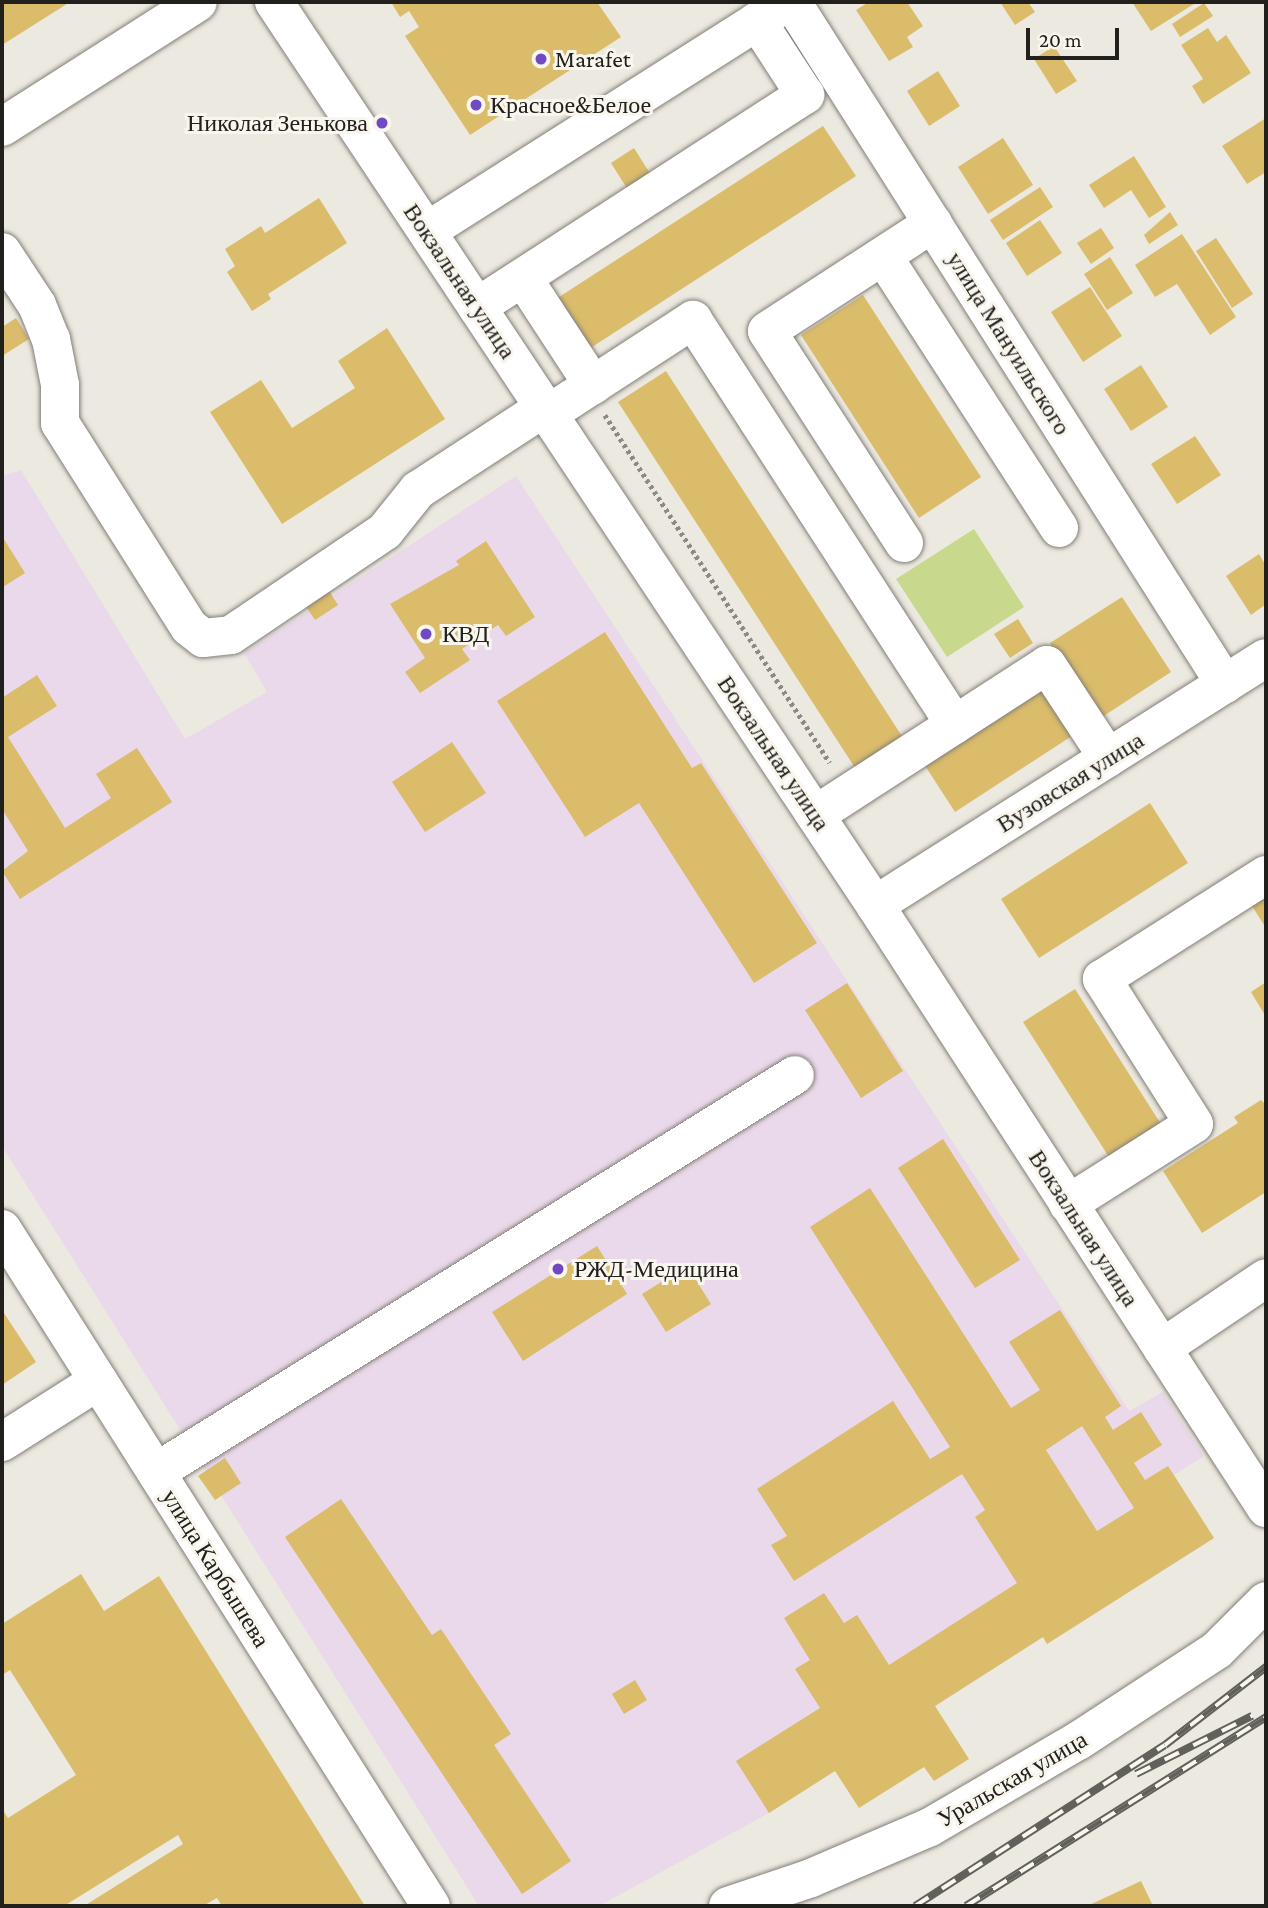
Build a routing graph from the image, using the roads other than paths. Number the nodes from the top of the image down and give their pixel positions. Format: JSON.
{"nodes":[{"id":1,"x":198,"y":2,"type":"edge"},
{"id":2,"x":274,"y":2,"type":"edge"},
{"id":3,"x":779,"y":8,"type":"edge"},
{"id":4,"x":2,"y":127,"type":"edge"},
{"id":5,"x":933,"y":223,"type":"junction"},
{"id":6,"x":427,"y":231,"type":"junction"},
{"id":7,"x":2,"y":251,"type":"edge"},
{"id":8,"x":883,"y":256,"type":"junction"},
{"id":9,"x":523,"y":278,"type":"junction"},
{"id":10,"x":477,"y":307,"type":"junction"},
{"id":11,"x":590,"y":386,"type":"junction"},
{"id":12,"x":546,"y":411,"type":"junction"},
{"id":13,"x":1076,"y":449,"type":"junction"},
{"id":14,"x":1028,"y":480,"type":"junction"},
{"id":15,"x":1059,"y":528,"type":"dead end"},
{"id":16,"x":904,"y":543,"type":"dead end"},
{"id":17,"x":1252,"y":677,"type":"edge"},
{"id":18,"x":955,"y":725,"type":"junction"},
{"id":19,"x":1108,"y":758,"type":"junction"},
{"id":20,"x":815,"y":816,"type":"junction"},
{"id":21,"x":1266,"y":875,"type":"edge"},
{"id":22,"x":875,"y":905,"type":"junction"},
{"id":23,"x":795,"y":1075,"type":"dead end"},
{"id":24,"x":1068,"y":1204,"type":"junction"},
{"id":25,"x":2,"y":1229,"type":"edge"},
{"id":26,"x":1266,"y":1278,"type":"edge"},
{"id":27,"x":1162,"y":1348,"type":"junction"},
{"id":28,"x":98,"y":1381,"type":"junction"},
{"id":29,"x":2,"y":1442,"type":"edge"},
{"id":30,"x":156,"y":1472,"type":"junction"},
{"id":31,"x":1266,"y":1508,"type":"edge"},
{"id":32,"x":1266,"y":1601,"type":"edge"},
{"id":33,"x":430,"y":1906,"type":"edge"},
{"id":34,"x":728,"y":1906,"type":"edge"}],
"edges":[{"from":1,"to":4,"type":"street"},
{"from":2,"to":6,"type":"street","name":"Вокзальная улица"},
{"from":3,"to":5,"type":"street","name":"улица Мануильского"},
{"from":3,"to":6,"type":"street"},
{"from":3,"to":9,"type":"street"},
{"from":5,"to":8,"type":"street"},
{"from":5,"to":13,"type":"street","name":"улица Мануильского"},
{"from":6,"to":10,"type":"street","name":"Вокзальная улица"},
{"from":7,"to":12,"type":"street"},
{"from":8,"to":14,"type":"street"},
{"from":8,"to":16,"type":"street"},
{"from":9,"to":10,"type":"street"},
{"from":9,"to":11,"type":"street"},
{"from":10,"to":12,"type":"street","name":"Вокзальная улица"},
{"from":11,"to":12,"type":"street"},
{"from":11,"to":18,"type":"street"},
{"from":12,"to":20,"type":"street","name":"Вокзальная улица"},
{"from":13,"to":14,"type":"street"},
{"from":13,"to":17,"type":"street","name":"улица Мануильского"},
{"from":14,"to":15,"type":"street"},
{"from":17,"to":19,"type":"street","name":"Вузовская улица"},
{"from":18,"to":19,"type":"street"},
{"from":18,"to":20,"type":"street"},
{"from":19,"to":22,"type":"street","name":"Вузовская улица"},
{"from":20,"to":22,"type":"street","name":"Вокзальная улица"},
{"from":21,"to":24,"type":"street"},
{"from":22,"to":24,"type":"street","name":"Вокзальная улица"},
{"from":23,"to":30,"type":"street"},
{"from":24,"to":27,"type":"street","name":"Вокзальная улица"},
{"from":25,"to":28,"type":"street","name":"улица Карбышева"},
{"from":26,"to":27,"type":"street"},
{"from":27,"to":31,"type":"street","name":"Вокзальная улица"},
{"from":28,"to":29,"type":"street"},
{"from":28,"to":30,"type":"street","name":"улица Карбышева"},
{"from":30,"to":33,"type":"street","name":"улица Карбышева"},
{"from":32,"to":34,"type":"street","name":"Уральская улица"}]}
